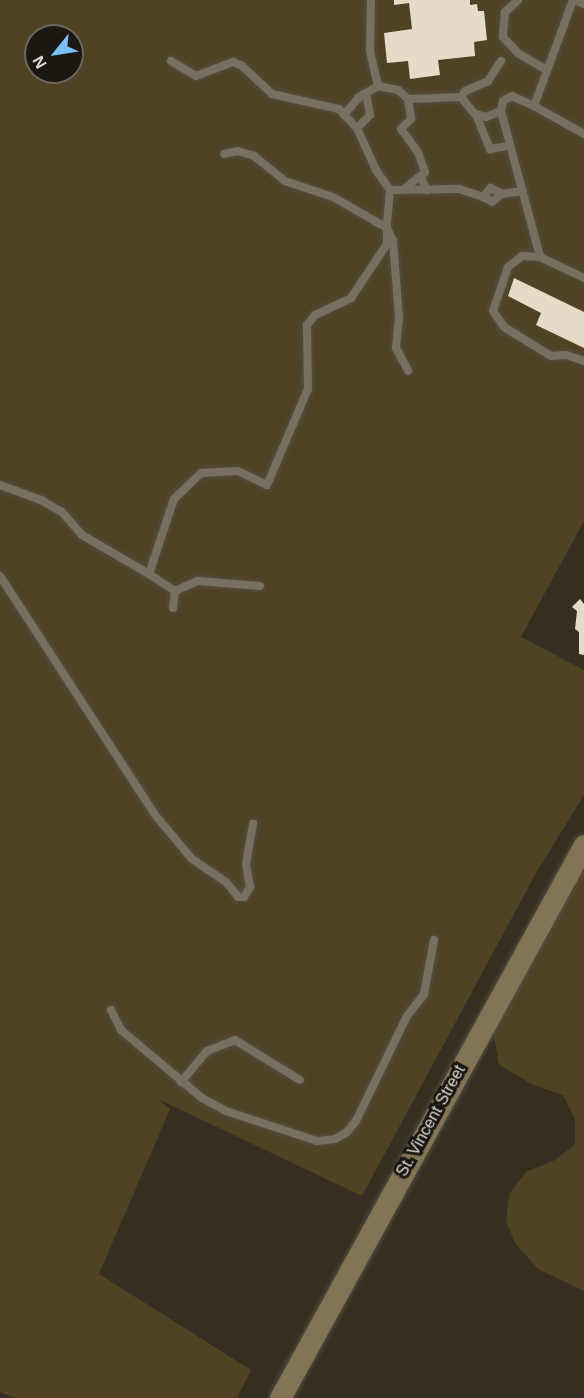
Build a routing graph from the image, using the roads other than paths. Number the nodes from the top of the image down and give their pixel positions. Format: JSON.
{"nodes":[{"id":1,"x":371,"y":0,"type":"edge"},
{"id":2,"x":518,"y":0,"type":"edge"},
{"id":3,"x":574,"y":0,"type":"edge"},
{"id":4,"x":584,"y":4,"type":"edge"},
{"id":5,"x":171,"y":61,"type":"dead end"},
{"id":6,"x":501,"y":61,"type":"dead end"},
{"id":7,"x":547,"y":70,"type":"junction"},
{"id":8,"x":378,"y":86,"type":"junction"},
{"id":9,"x":366,"y":93,"type":"junction"},
{"id":10,"x":461,"y":97,"type":"junction"},
{"id":11,"x":408,"y":99,"type":"junction"},
{"id":12,"x":534,"y":106,"type":"junction"},
{"id":13,"x":501,"y":111,"type":"junction"},
{"id":14,"x":476,"y":114,"type":"junction"},
{"id":15,"x":345,"y":115,"type":"junction"},
{"id":16,"x":357,"y":128,"type":"junction"},
{"id":17,"x":584,"y":134,"type":"edge"},
{"id":18,"x":510,"y":146,"type":"junction"},
{"id":19,"x":224,"y":154,"type":"dead end"},
{"id":20,"x":421,"y":178,"type":"junction"},
{"id":21,"x":404,"y":189,"type":"junction"},
{"id":22,"x":390,"y":190,"type":"junction"},
{"id":23,"x":427,"y":190,"type":"junction"},
{"id":24,"x":523,"y":191,"type":"junction"},
{"id":25,"x":502,"y":194,"type":"junction"},
{"id":26,"x":483,"y":197,"type":"junction"},
{"id":27,"x":387,"y":228,"type":"junction"},
{"id":28,"x":540,"y":257,"type":"junction"},
{"id":29,"x":584,"y":278,"type":"edge"},
{"id":30,"x":584,"y":361,"type":"edge"},
{"id":31,"x":408,"y":371,"type":"dead end"},
{"id":32,"x":0,"y":485,"type":"edge"},
{"id":33,"x":149,"y":574,"type":"junction"},
{"id":34,"x":0,"y":576,"type":"edge"},
{"id":35,"x":260,"y":586,"type":"dead end"},
{"id":36,"x":175,"y":591,"type":"junction"},
{"id":37,"x":173,"y":608,"type":"dead end"},
{"id":38,"x":253,"y":824,"type":"dead end"},
{"id":39,"x":584,"y":845,"type":"edge"},
{"id":40,"x":434,"y":940,"type":"dead end"},
{"id":41,"x":111,"y":1010,"type":"dead end"},
{"id":42,"x":300,"y":1080,"type":"dead end"},
{"id":43,"x":181,"y":1082,"type":"junction"},
{"id":44,"x":280,"y":1398,"type":"edge"}],
"edges":[{"from":1,"to":8,"type":"lane"},
{"from":2,"to":7,"type":"lane"},
{"from":3,"to":4,"type":"lane"},
{"from":3,"to":7,"type":"lane"},
{"from":5,"to":15,"type":"lane"},
{"from":6,"to":10,"type":"lane"},
{"from":7,"to":12,"type":"lane"},
{"from":8,"to":9,"type":"lane"},
{"from":8,"to":11,"type":"lane"},
{"from":9,"to":15,"type":"lane"},
{"from":9,"to":16,"type":"lane"},
{"from":10,"to":11,"type":"lane"},
{"from":10,"to":14,"type":"lane"},
{"from":11,"to":20,"type":"lane"},
{"from":12,"to":13,"type":"lane"},
{"from":12,"to":17,"type":"lane"},
{"from":13,"to":14,"type":"lane"},
{"from":13,"to":18,"type":"lane"},
{"from":14,"to":18,"type":"lane"},
{"from":15,"to":16,"type":"lane"},
{"from":16,"to":22,"type":"lane"},
{"from":18,"to":24,"type":"lane"},
{"from":19,"to":27,"type":"lane"},
{"from":20,"to":21,"type":"lane"},
{"from":20,"to":23,"type":"lane"},
{"from":21,"to":22,"type":"lane"},
{"from":21,"to":23,"type":"lane"},
{"from":22,"to":27,"type":"lane"},
{"from":23,"to":26,"type":"lane"},
{"from":24,"to":25,"type":"lane"},
{"from":24,"to":28,"type":"lane"},
{"from":25,"to":26,"type":"lane"},
{"from":25,"to":26,"type":"lane"},
{"from":27,"to":31,"type":"lane"},
{"from":27,"to":33,"type":"lane"},
{"from":28,"to":29,"type":"lane"},
{"from":28,"to":30,"type":"lane"},
{"from":32,"to":33,"type":"lane"},
{"from":33,"to":36,"type":"lane"},
{"from":34,"to":38,"type":"lane"},
{"from":35,"to":36,"type":"lane"},
{"from":36,"to":37,"type":"lane"},
{"from":39,"to":44,"type":"street","name":"St. Vincent Street"},
{"from":40,"to":43,"type":"lane"},
{"from":41,"to":43,"type":"lane"},
{"from":42,"to":43,"type":"lane"}]}
